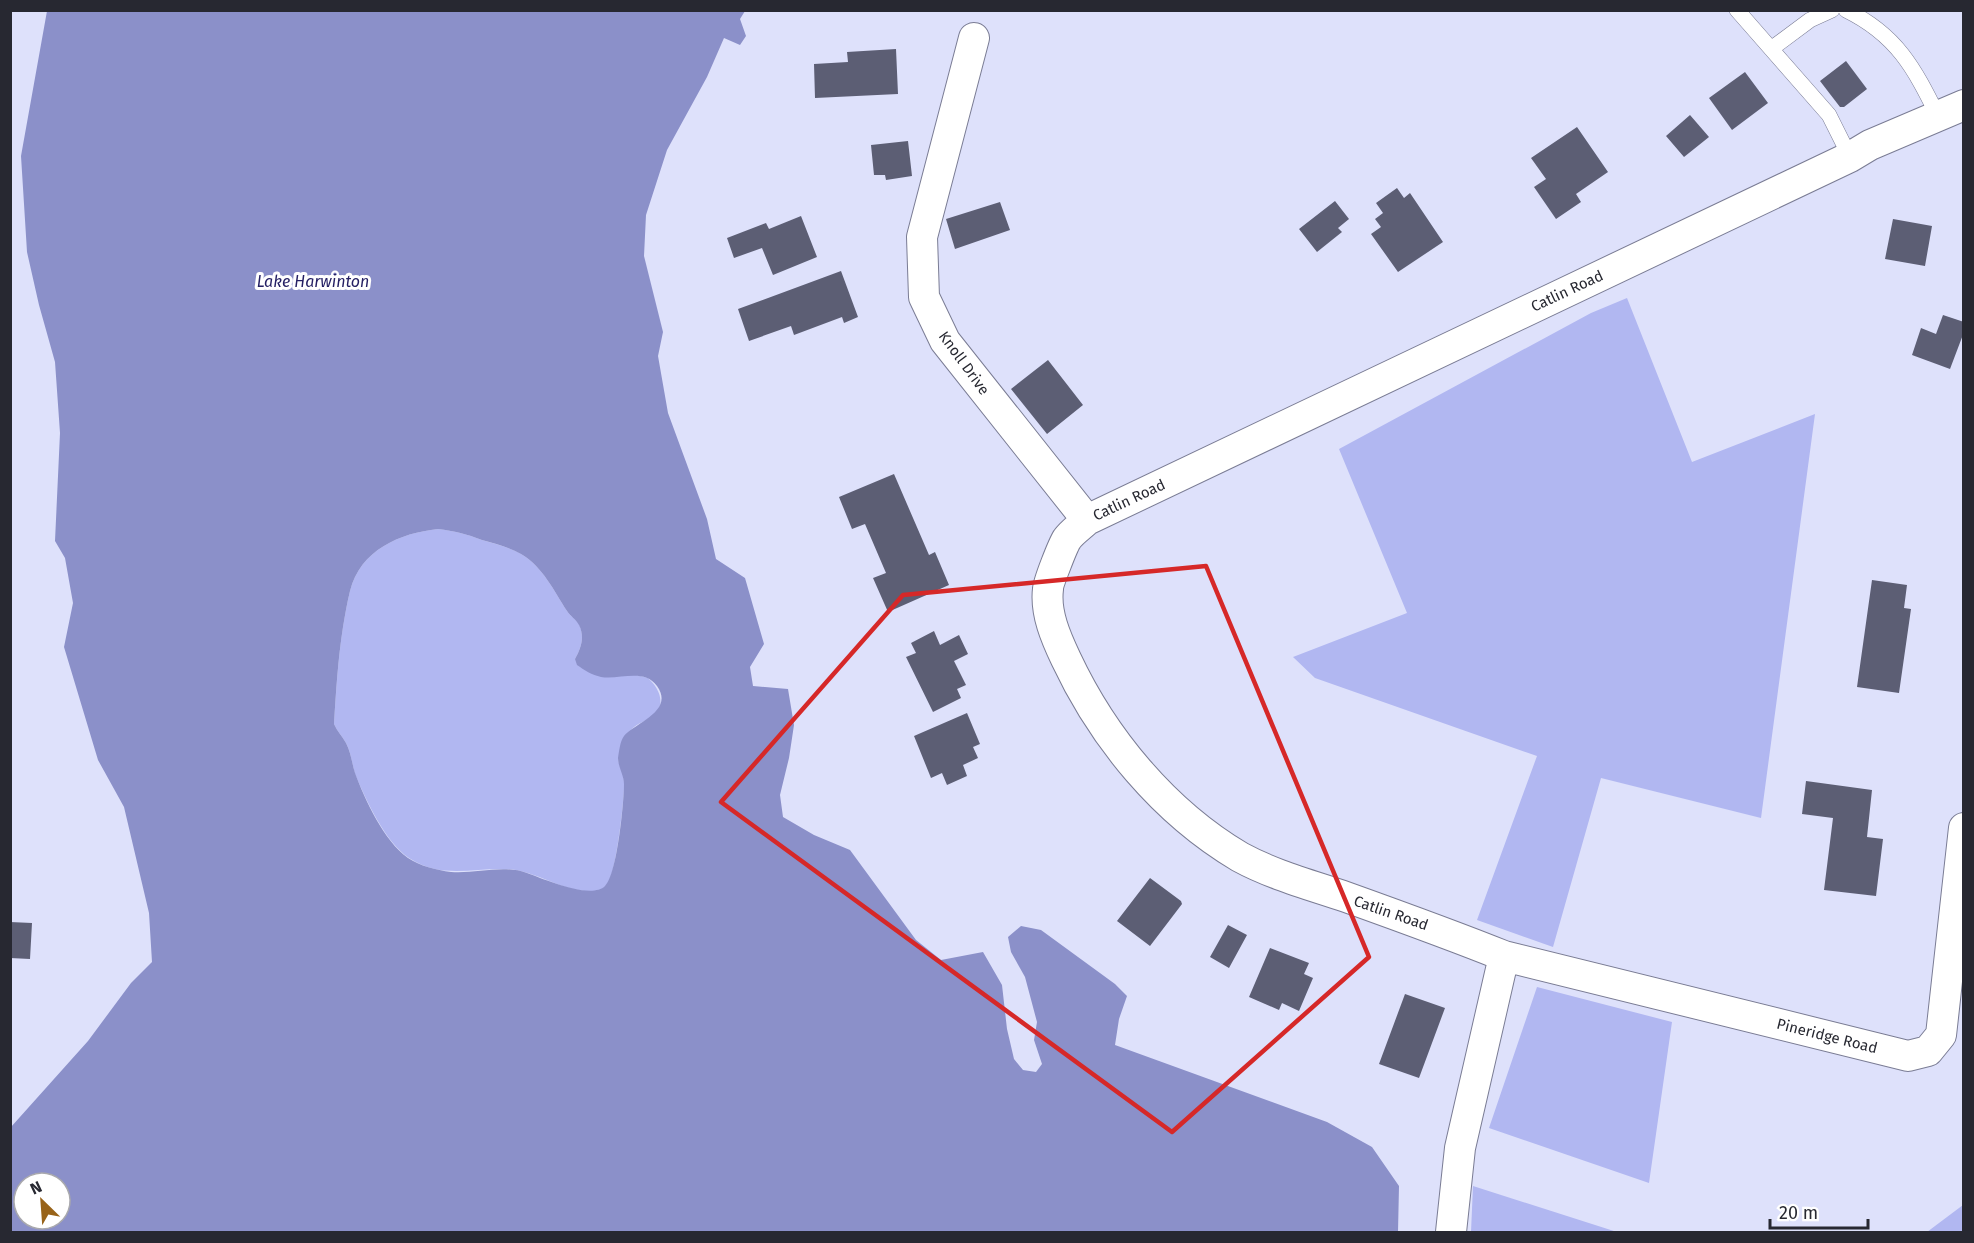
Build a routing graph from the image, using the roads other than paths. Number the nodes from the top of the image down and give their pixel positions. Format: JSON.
{"nodes":[{"id":1,"x":1737,"y":10,"type":"edge"},
{"id":2,"x":1832,"y":10,"type":"edge"},
{"id":3,"x":1846,"y":10,"type":"edge"},
{"id":4,"x":974,"y":38,"type":"dead end"},
{"id":5,"x":1771,"y":49,"type":"junction"},
{"id":6,"x":1951,"y":111,"type":"edge"},
{"id":7,"x":1850,"y":157,"type":"junction"},
{"id":8,"x":1087,"y":520,"type":"junction"},
{"id":9,"x":1963,"y":838,"type":"edge"},
{"id":10,"x":1504,"y":956,"type":"junction"},
{"id":11,"x":1452,"y":1233,"type":"edge"}],
"edges":[{"from":1,"to":5,"type":"lane"},
{"from":2,"to":5,"type":"lane"},
{"from":3,"to":6,"type":"lane"},
{"from":4,"to":8,"type":"street","name":"Knoll Drive"},
{"from":5,"to":7,"type":"lane"},
{"from":6,"to":7,"type":"street","name":"Catlin Road"},
{"from":7,"to":8,"type":"street","name":"Catlin Road"},
{"from":8,"to":10,"type":"street","name":"Catlin Road"},
{"from":9,"to":10,"type":"street","name":"Pineridge Road"},
{"from":10,"to":11,"type":"street"}]}
